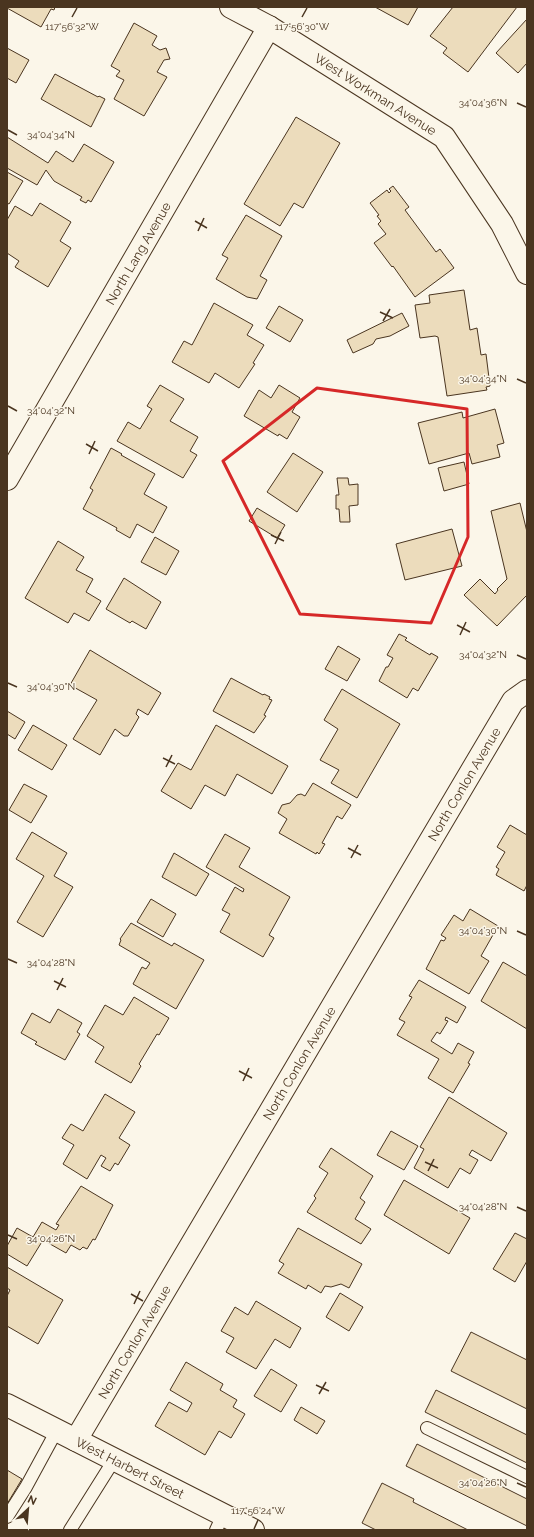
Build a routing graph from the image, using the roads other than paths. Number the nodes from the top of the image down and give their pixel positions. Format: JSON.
{"nodes":[{"id":1,"x":231,"y":7,"type":"edge"},
{"id":2,"x":269,"y":27,"type":"junction"},
{"id":3,"x":527,"y":273,"type":"edge"},
{"id":4,"x":7,"y":479,"type":"edge"},
{"id":5,"x":527,"y":691,"type":"edge"},
{"id":6,"x":7,"y":1405,"type":"edge"},
{"id":7,"x":427,"y":1428,"type":"dead end"},
{"id":8,"x":66,"y":1435,"type":"junction"},
{"id":9,"x":114,"y":1460,"type":"junction"},
{"id":10,"x":527,"y":1477,"type":"edge"},
{"id":11,"x":7,"y":1517,"type":"edge"},
{"id":12,"x":220,"y":1522,"type":"edge"},
{"id":13,"x":70,"y":1530,"type":"edge"},
{"id":14,"x":253,"y":1530,"type":"edge"}],
"edges":[{"from":1,"to":2,"type":"street","name":"West Workman Avenue"},
{"from":2,"to":3,"type":"street","name":"West Workman Avenue"},
{"from":2,"to":4,"type":"street","name":"North Lang Avenue"},
{"from":5,"to":8,"type":"street","name":"North Conlon Avenue"},
{"from":6,"to":8,"type":"street","name":"West Harbert Street"},
{"from":7,"to":10,"type":"lane"},
{"from":8,"to":9,"type":"street","name":"West Harbert Street"},
{"from":8,"to":11,"type":"lane"},
{"from":9,"to":12,"type":"street","name":"West Harbert Street"},
{"from":9,"to":13,"type":"lane"},
{"from":12,"to":14,"type":"street","name":"West Harbert Street"}]}
